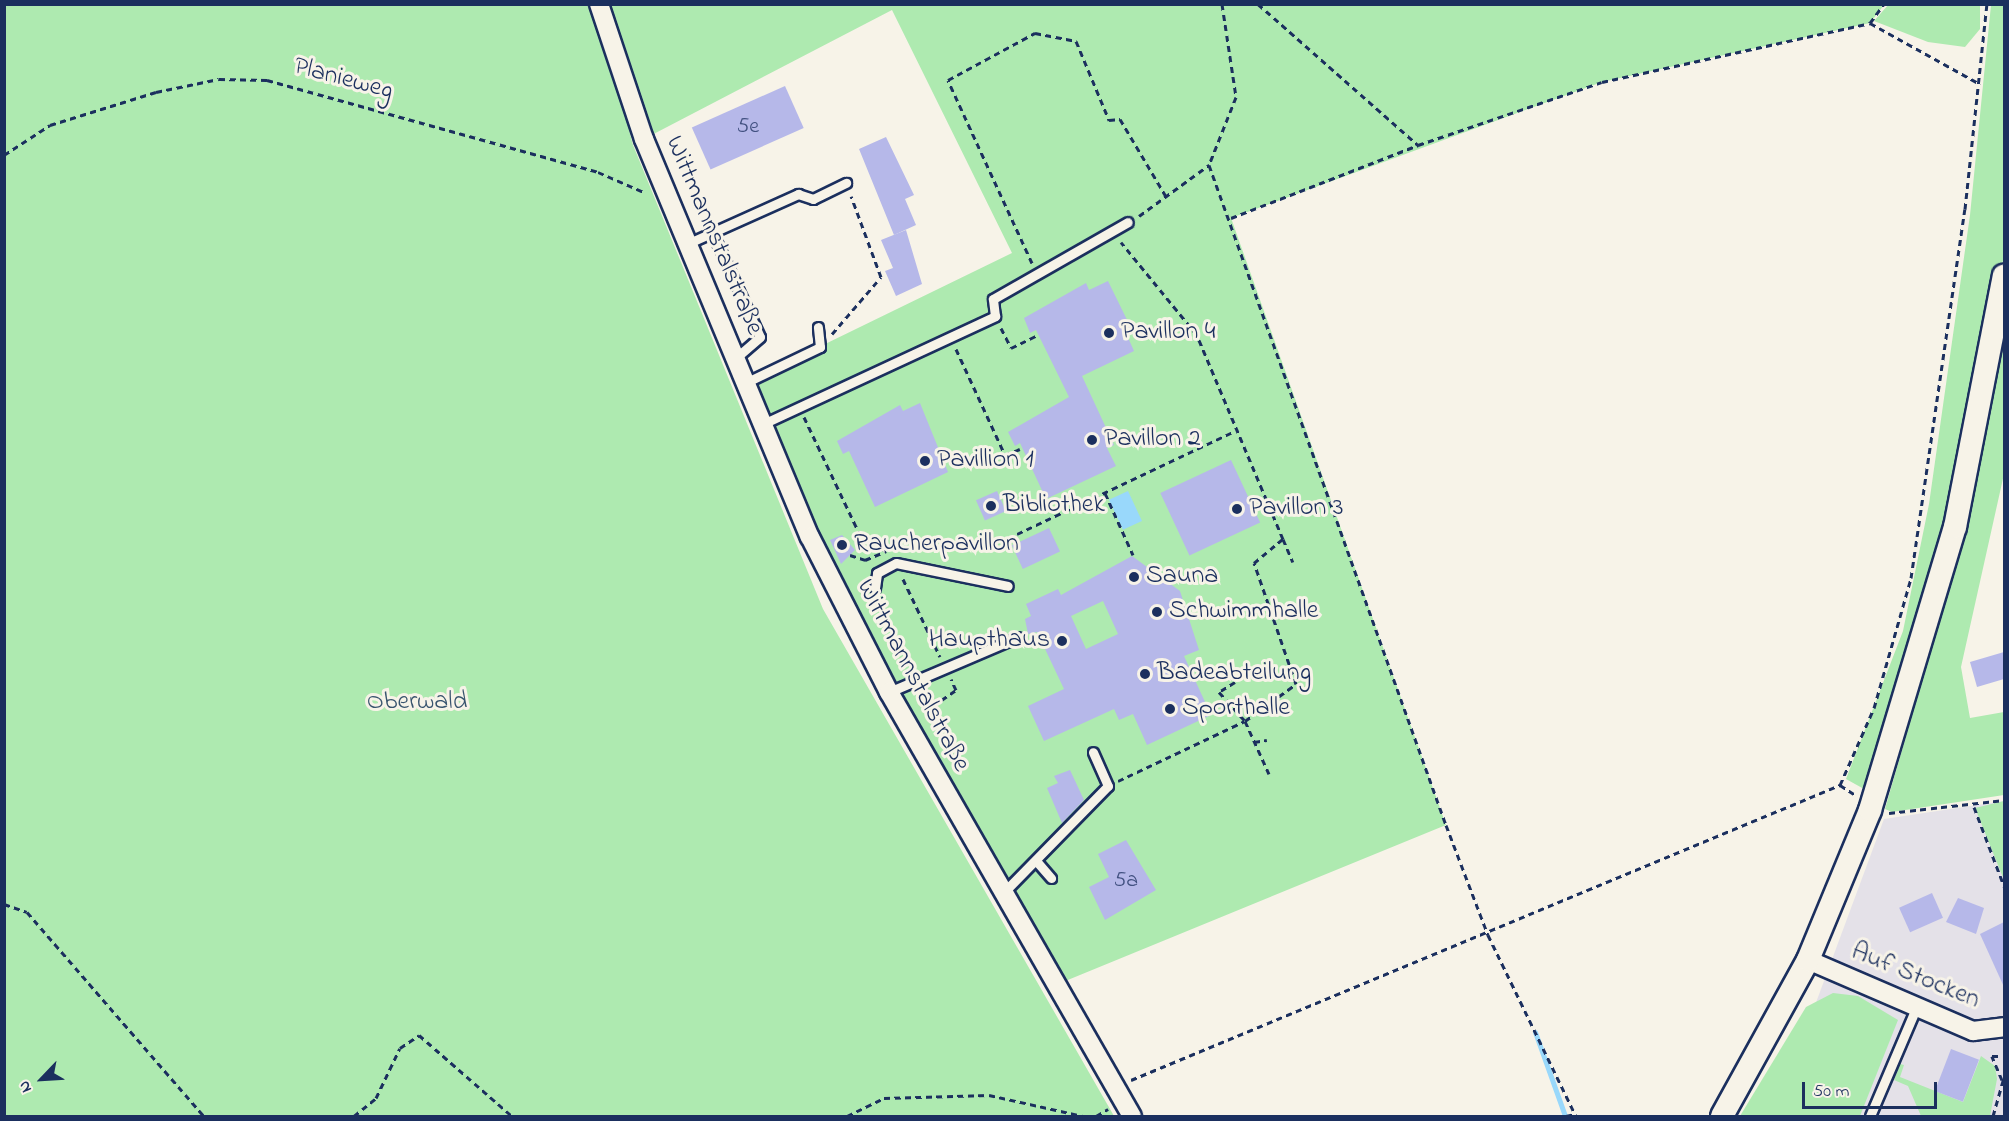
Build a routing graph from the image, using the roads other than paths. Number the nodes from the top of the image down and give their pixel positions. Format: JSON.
{"nodes":[{"id":1,"x":599,"y":4,"type":"edge"},
{"id":2,"x":846,"y":183,"type":"road end"},
{"id":3,"x":1128,"y":222,"type":"road end"},
{"id":4,"x":712,"y":232,"type":"junction"},
{"id":5,"x":689,"y":243,"type":"junction"},
{"id":6,"x":2004,"y":276,"type":"edge"},
{"id":7,"x":818,"y":327,"type":"dead end"},
{"id":8,"x":737,"y":357,"type":"junction"},
{"id":9,"x":747,"y":382,"type":"junction"},
{"id":10,"x":765,"y":423,"type":"junction"},
{"id":11,"x":1008,"y":586,"type":"dead end"},
{"id":12,"x":875,"y":588,"type":"dead end"},
{"id":13,"x":1018,"y":637,"type":"dead end"},
{"id":14,"x":889,"y":692,"type":"junction"},
{"id":15,"x":1093,"y":752,"type":"dead end"},
{"id":16,"x":1038,"y":863,"type":"junction"},
{"id":17,"x":1051,"y":878,"type":"dead end"},
{"id":18,"x":1005,"y":891,"type":"junction"},
{"id":19,"x":1808,"y":960,"type":"junction"},
{"id":20,"x":1916,"y":1008,"type":"junction"},
{"id":21,"x":2004,"y":1027,"type":"edge"},
{"id":22,"x":1132,"y":1116,"type":"edge"},
{"id":23,"x":1722,"y":1116,"type":"edge"},
{"id":24,"x":1870,"y":1116,"type":"edge"}],
"edges":[{"from":1,"to":5,"type":"street","name":"Wittmannstalstraße"},
{"from":2,"to":4,"type":"lane"},
{"from":3,"to":10,"type":"lane"},
{"from":4,"to":5,"type":"lane"},
{"from":4,"to":8,"type":"lane"},
{"from":5,"to":8,"type":"street","name":"Wittmannstalstraße"},
{"from":6,"to":19,"type":"street"},
{"from":7,"to":9,"type":"lane"},
{"from":8,"to":9,"type":"street","name":"Wittmannstalstraße"},
{"from":9,"to":10,"type":"street","name":"Wittmannstalstraße"},
{"from":10,"to":14,"type":"street","name":"Wittmannstalstraße"},
{"from":11,"to":12,"type":"lane"},
{"from":13,"to":14,"type":"lane"},
{"from":14,"to":18,"type":"street","name":"Wittmannstalstraße"},
{"from":15,"to":16,"type":"lane"},
{"from":16,"to":17,"type":"lane"},
{"from":16,"to":18,"type":"lane"},
{"from":18,"to":22,"type":"street","name":"Wittmannstalstraße"},
{"from":19,"to":20,"type":"street","name":"Auf Stocken"},
{"from":19,"to":23,"type":"street"},
{"from":20,"to":21,"type":"street","name":"Auf Stocken"},
{"from":20,"to":24,"type":"lane"}]}
